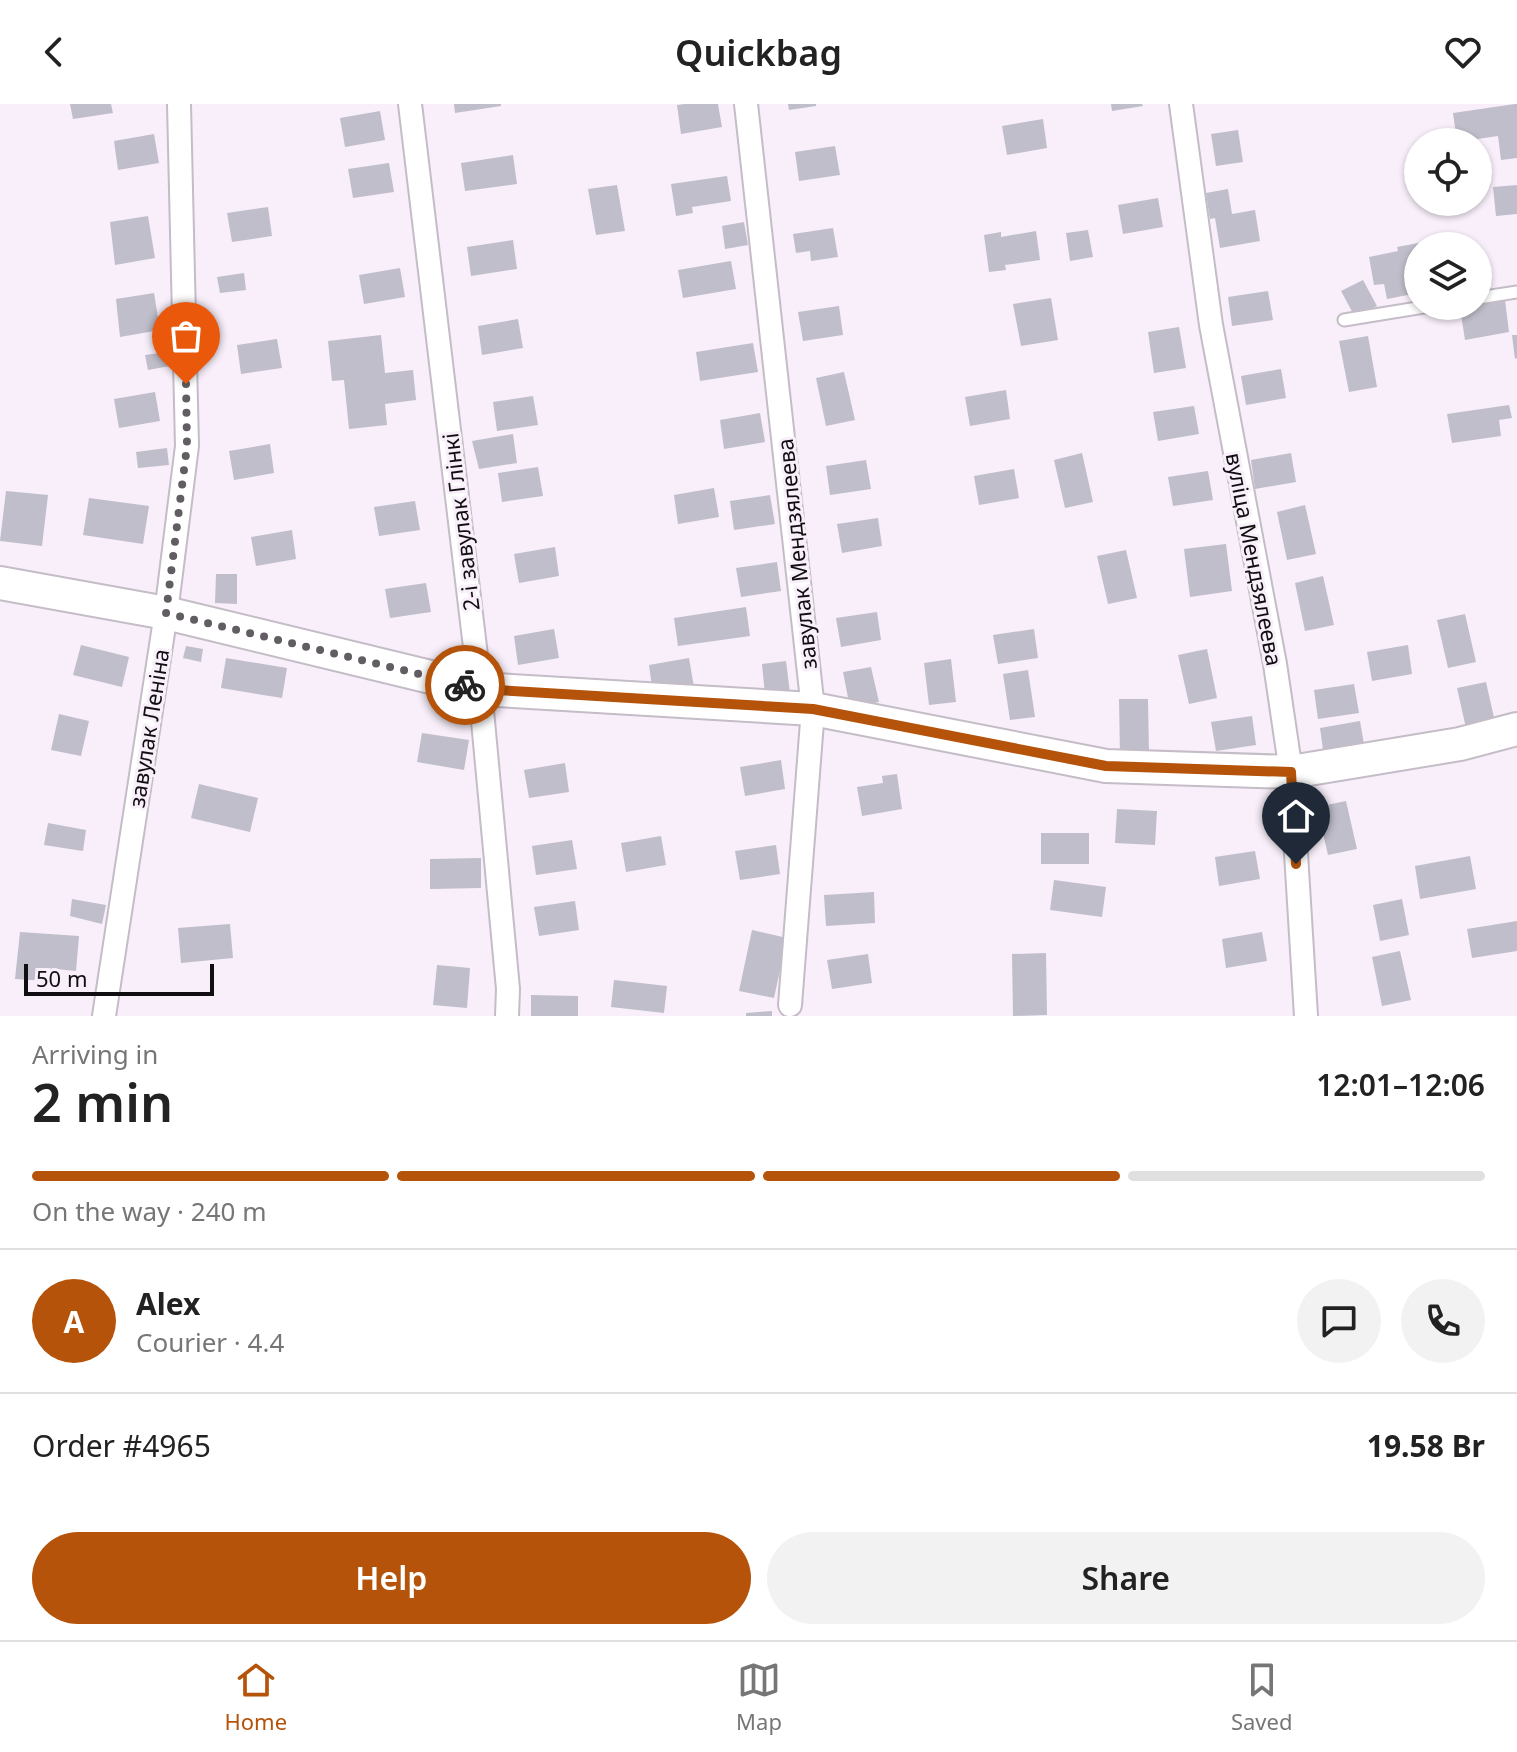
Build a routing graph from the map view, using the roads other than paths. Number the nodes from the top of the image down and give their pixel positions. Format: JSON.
{"nodes":[{"id":1,"x":179,"y":104,"type":"edge"},
{"id":2,"x":410,"y":104,"type":"edge"},
{"id":3,"x":746,"y":104,"type":"edge"},
{"id":4,"x":1181,"y":104,"type":"edge"},
{"id":5,"x":1517,"y":292,"type":"edge"},
{"id":6,"x":1492,"y":296,"type":"edge"},
{"id":7,"x":1404,"y":310,"type":"edge"},
{"id":8,"x":1344,"y":320,"type":"dead end"},
{"id":9,"x":0,"y":583,"type":"edge"},
{"id":10,"x":166,"y":613,"type":"junction"},
{"id":11,"x":480,"y":689,"type":"junction"},
{"id":12,"x":813,"y":709,"type":"junction"},
{"id":13,"x":1517,"y":729,"type":"edge"},
{"id":14,"x":1291,"y":772,"type":"junction"},
{"id":15,"x":790,"y":1005,"type":"dead end"},
{"id":16,"x":104,"y":1016,"type":"edge"},
{"id":17,"x":507,"y":1016,"type":"edge"},
{"id":18,"x":1306,"y":1016,"type":"edge"}],
"edges":[{"from":1,"to":10,"type":"street","name":"завулак Леніна"},
{"from":2,"to":11,"type":"street","name":"2-і завулак Глінкі"},
{"from":3,"to":12,"type":"street","name":"завулак Мендзялеева"},
{"from":4,"to":14,"type":"street","name":"вуліца Мендзялеева"},
{"from":5,"to":6,"type":"lane"},
{"from":7,"to":8,"type":"lane"},
{"from":9,"to":10,"type":"street"},
{"from":10,"to":11,"type":"street"},
{"from":10,"to":16,"type":"street","name":"завулак Леніна"},
{"from":11,"to":12,"type":"street"},
{"from":11,"to":17,"type":"street","name":"2-і завулак Глінкі"},
{"from":12,"to":14,"type":"street"},
{"from":12,"to":15,"type":"street","name":"завулак Мендзялеева"},
{"from":13,"to":14,"type":"street"},
{"from":14,"to":18,"type":"street","name":"вуліца Мендзялеева"}]}
